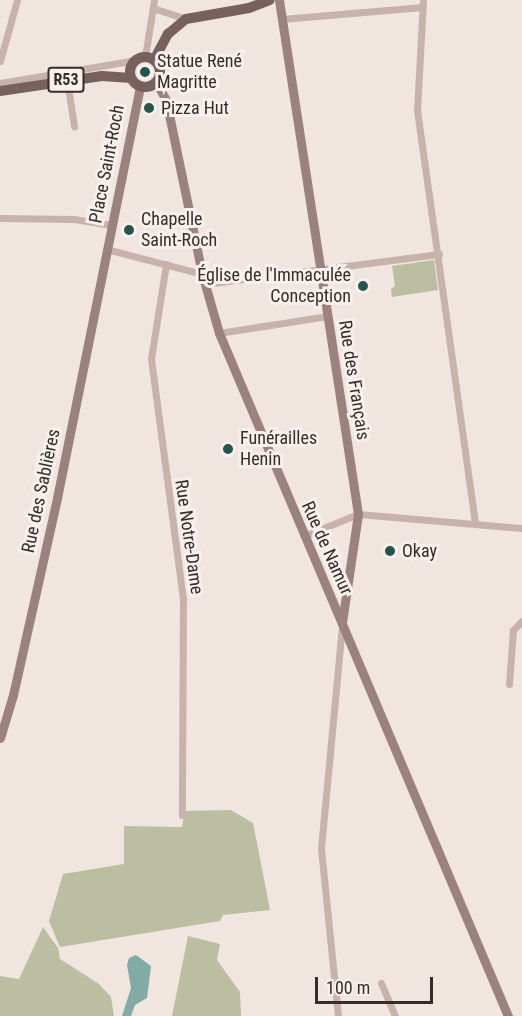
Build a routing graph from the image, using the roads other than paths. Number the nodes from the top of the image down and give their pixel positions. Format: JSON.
{"nodes":[{"id":1,"x":17,"y":0,"type":"edge"},
{"id":2,"x":270,"y":0,"type":"edge"},
{"id":3,"x":279,"y":0,"type":"edge"},
{"id":4,"x":423,"y":3,"type":"edge"},
{"id":5,"x":153,"y":4,"type":"edge"},
{"id":6,"x":186,"y":19,"type":"junction"},
{"id":7,"x":282,"y":19,"type":"junction"},
{"id":8,"x":2,"y":50,"type":"edge"},
{"id":9,"x":145,"y":59,"type":"junction"},
{"id":10,"x":0,"y":61,"type":"edge"},
{"id":11,"x":131,"y":78,"type":"junction"},
{"id":12,"x":67,"y":80,"type":"junction"},
{"id":13,"x":156,"y":82,"type":"junction"},
{"id":14,"x":0,"y":83,"type":"edge"},
{"id":15,"x":140,"y":86,"type":"junction"},
{"id":16,"x":0,"y":91,"type":"edge"},
{"id":17,"x":74,"y":126,"type":"dead end"},
{"id":18,"x":0,"y":218,"type":"edge"},
{"id":19,"x":112,"y":225,"type":"junction"},
{"id":20,"x":106,"y":249,"type":"junction"},
{"id":21,"x":439,"y":254,"type":"junction"},
{"id":22,"x":166,"y":264,"type":"junction"},
{"id":23,"x":321,"y":270,"type":"junction"},
{"id":24,"x":204,"y":279,"type":"junction"},
{"id":25,"x":327,"y":316,"type":"junction"},
{"id":26,"x":219,"y":333,"type":"junction"},
{"id":27,"x":358,"y":514,"type":"junction"},
{"id":28,"x":475,"y":522,"type":"junction"},
{"id":29,"x":522,"y":528,"type":"edge"},
{"id":30,"x":304,"y":536,"type":"junction"},
{"id":31,"x":522,"y":621,"type":"edge"},
{"id":32,"x":342,"y":623,"type":"junction"},
{"id":33,"x":509,"y":684,"type":"dead end"},
{"id":34,"x":0,"y":738,"type":"edge"},
{"id":35,"x":182,"y":815,"type":"dead end"},
{"id":36,"x":381,"y":983,"type":"dead end"},
{"id":37,"x":338,"y":1016,"type":"edge"},
{"id":38,"x":395,"y":1016,"type":"edge"},
{"id":39,"x":508,"y":1016,"type":"edge"}],
"edges":[{"from":1,"to":8,"type":"street"},
{"from":2,"to":6,"type":"main road"},
{"from":3,"to":7,"type":"main road","name":"Rue des Français"},
{"from":4,"to":7,"type":"street"},
{"from":4,"to":21,"type":"street"},
{"from":5,"to":6,"type":"street"},
{"from":5,"to":9,"type":"street"},
{"from":6,"to":9,"type":"main road"},
{"from":7,"to":23,"type":"main road","name":"Rue des Français"},
{"from":8,"to":10,"type":"street"},
{"from":9,"to":11,"type":"main road"},
{"from":9,"to":13,"type":"main road"},
{"from":9,"to":14,"type":"street"},
{"from":11,"to":12,"type":"main road","number":"R53"},
{"from":11,"to":15,"type":"main road"},
{"from":12,"to":16,"type":"main road","number":"R53"},
{"from":12,"to":17,"type":"street"},
{"from":13,"to":15,"type":"main road"},
{"from":13,"to":24,"type":"main road","name":"Rue de Namur"},
{"from":15,"to":19,"type":"main road","name":"Place Saint-Roch"},
{"from":18,"to":19,"type":"street"},
{"from":19,"to":20,"type":"main road","name":"Place Saint-Roch"},
{"from":20,"to":22,"type":"street"},
{"from":20,"to":34,"type":"main road","name":"Rue des Sablières"},
{"from":21,"to":23,"type":"street"},
{"from":21,"to":28,"type":"street"},
{"from":22,"to":24,"type":"street"},
{"from":22,"to":35,"type":"street","name":"Rue Notre-Dame"},
{"from":23,"to":24,"type":"street"},
{"from":23,"to":25,"type":"main road","name":"Rue des Français"},
{"from":24,"to":26,"type":"main road","name":"Rue de Namur"},
{"from":25,"to":26,"type":"street"},
{"from":25,"to":27,"type":"main road","name":"Rue des Français"},
{"from":26,"to":30,"type":"main road","name":"Rue de Namur"},
{"from":27,"to":28,"type":"street"},
{"from":27,"to":30,"type":"street"},
{"from":27,"to":32,"type":"main road","name":"Rue des Français"},
{"from":28,"to":29,"type":"street"},
{"from":30,"to":32,"type":"main road","name":"Rue de Namur"},
{"from":31,"to":33,"type":"street"},
{"from":32,"to":37,"type":"street"},
{"from":32,"to":39,"type":"main road","name":"Rue de Namur"},
{"from":36,"to":38,"type":"street"}]}
